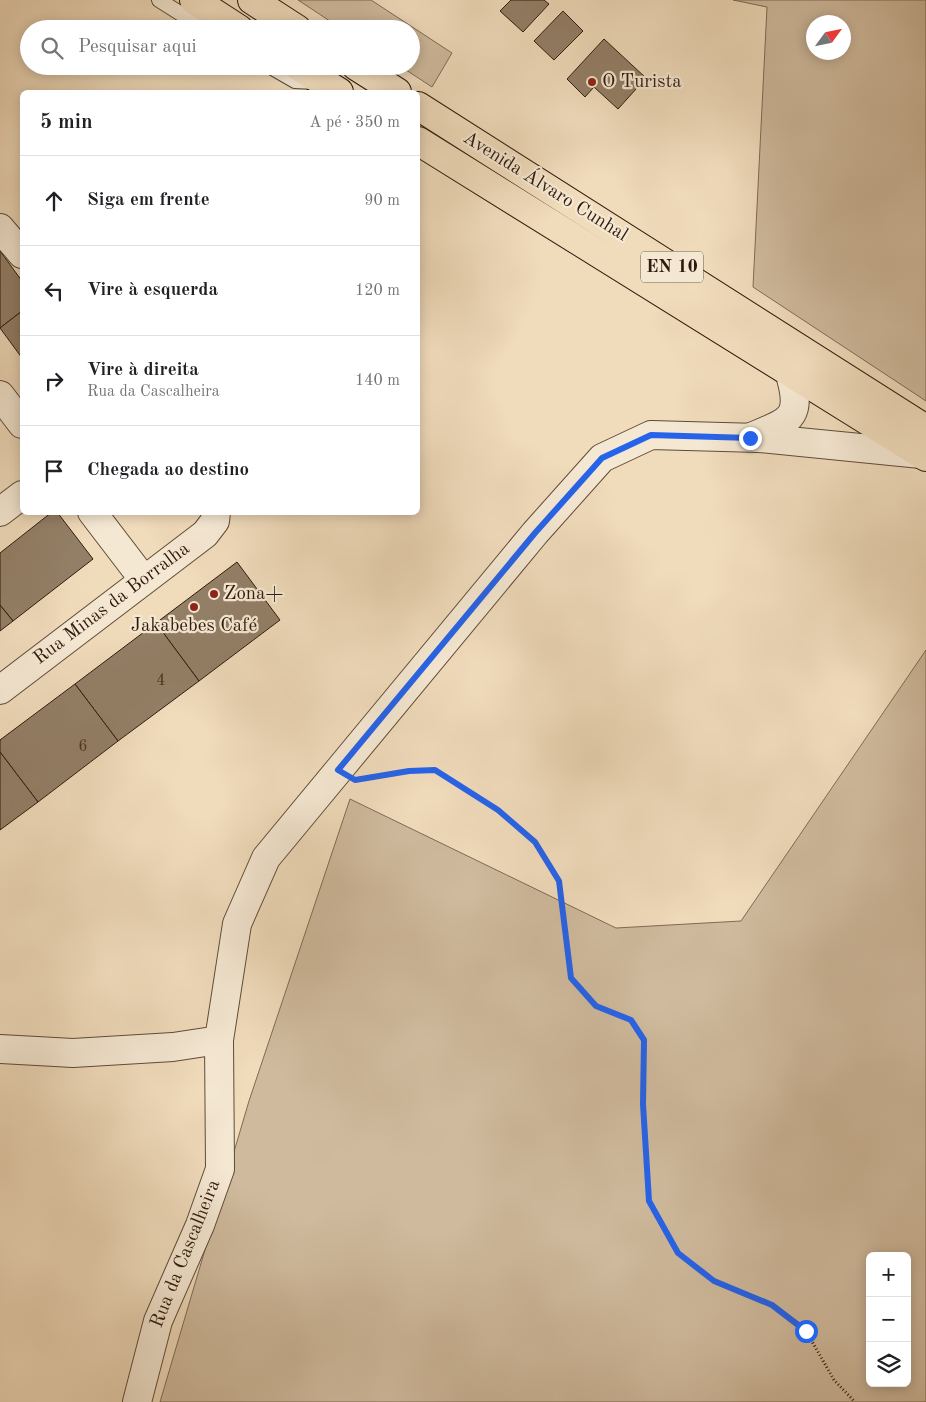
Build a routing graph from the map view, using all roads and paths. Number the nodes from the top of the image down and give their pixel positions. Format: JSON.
{"nodes":[{"id":1,"x":159,"y":0,"type":"edge"},
{"id":2,"x":194,"y":0,"type":"edge"},
{"id":3,"x":252,"y":0,"type":"edge"},
{"id":4,"x":191,"y":20,"type":"edge"},
{"id":5,"x":225,"y":20,"type":"edge"},
{"id":6,"x":283,"y":20,"type":"edge"},
{"id":7,"x":285,"y":75,"type":"edge"},
{"id":8,"x":312,"y":75,"type":"edge"},
{"id":9,"x":370,"y":75,"type":"edge"},
{"id":10,"x":331,"y":87,"type":"edge"},
{"id":11,"x":394,"y":90,"type":"edge"},
{"id":12,"x":420,"y":107,"type":"edge"},
{"id":13,"x":420,"y":142,"type":"edge"},
{"id":14,"x":0,"y":228,"type":"edge"},
{"id":15,"x":20,"y":252,"type":"edge"},
{"id":16,"x":789,"y":371,"type":"junction"},
{"id":17,"x":0,"y":395,"type":"edge"},
{"id":18,"x":793,"y":415,"type":"junction"},
{"id":19,"x":20,"y":421,"type":"edge"},
{"id":20,"x":750,"y":438,"type":"junction"},
{"id":21,"x":802,"y":443,"type":"junction"},
{"id":22,"x":924,"y":446,"type":"edge"},
{"id":23,"x":20,"y":497,"type":"edge"},
{"id":24,"x":0,"y":512,"type":"edge"},
{"id":25,"x":94,"y":515,"type":"edge"},
{"id":26,"x":215,"y":515,"type":"edge"},
{"id":27,"x":144,"y":580,"type":"junction"},
{"id":28,"x":0,"y":690,"type":"edge"},
{"id":29,"x":338,"y":770,"type":"junction"},
{"id":30,"x":219,"y":1040,"type":"junction"},
{"id":31,"x":0,"y":1048,"type":"edge"},
{"id":32,"x":137,"y":1402,"type":"edge"},
{"id":33,"x":855,"y":1402,"type":"edge"}],
"edges":[{"from":1,"to":4,"type":"lane"},
{"from":2,"to":5,"type":"main road"},
{"from":3,"to":6,"type":"main road"},
{"from":7,"to":10,"type":"lane"},
{"from":8,"to":10,"type":"main road"},
{"from":9,"to":11,"type":"main road"},
{"from":12,"to":22,"type":"main road","name":"Avenida Álvaro Cunhal","number":"EN 10"},
{"from":13,"to":16,"type":"main road","name":"Avenida Álvaro Cunhal","number":"EN 10"},
{"from":14,"to":15,"type":"street"},
{"from":16,"to":18,"type":"street"},
{"from":16,"to":22,"type":"main road","name":"Avenida Álvaro Cunhal","number":"EN 10"},
{"from":17,"to":19,"type":"street"},
{"from":18,"to":20,"type":"street"},
{"from":18,"to":21,"type":"street"},
{"from":20,"to":21,"type":"street","name":"Rua da Cascalheira"},
{"from":20,"to":29,"type":"street","name":"Rua da Cascalheira"},
{"from":21,"to":22,"type":"street","name":"Rua da Cascalheira"},
{"from":23,"to":24,"type":"street"},
{"from":25,"to":27,"type":"street"},
{"from":26,"to":27,"type":"street","name":"Rua Minas da Borralha"},
{"from":27,"to":28,"type":"street","name":"Rua Minas da Borralha"},
{"from":29,"to":30,"type":"street","name":"Rua da Cascalheira"},
{"from":29,"to":33,"type":"path"},
{"from":30,"to":31,"type":"street"},
{"from":30,"to":32,"type":"street","name":"Rua da Cascalheira"}]}
